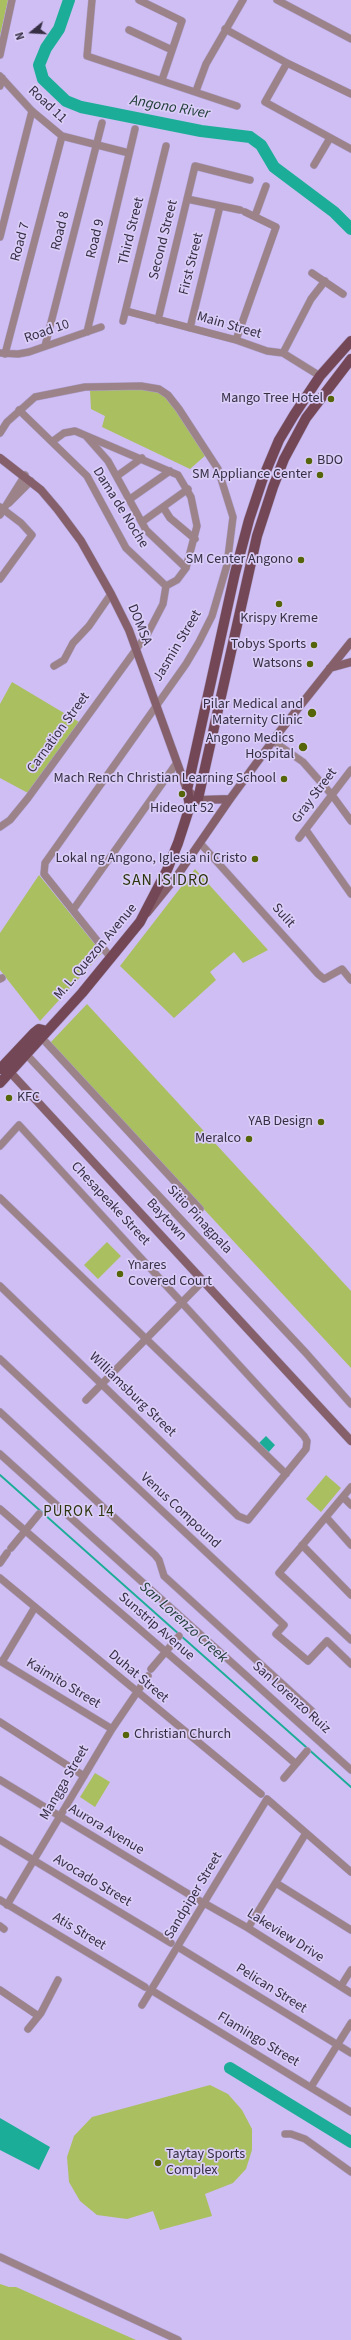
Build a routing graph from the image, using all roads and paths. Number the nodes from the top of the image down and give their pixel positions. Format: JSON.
{"nodes":[{"id":1,"x":12,"y":0,"type":"edge"},
{"id":2,"x":92,"y":0,"type":"edge"},
{"id":3,"x":139,"y":0,"type":"edge"},
{"id":4,"x":243,"y":0,"type":"edge"},
{"id":5,"x":277,"y":0,"type":"edge"},
{"id":6,"x":225,"y":29,"type":"junction"},
{"id":7,"x":129,"y":30,"type":"dead end"},
{"id":8,"x":351,"y":40,"type":"edge"},
{"id":9,"x":172,"y":50,"type":"junction"},
{"id":10,"x":0,"y":55,"type":"edge"},
{"id":11,"x":286,"y":63,"type":"junction"},
{"id":12,"x":1,"y":77,"type":"edge"},
{"id":13,"x":162,"y":80,"type":"junction"},
{"id":14,"x":0,"y":86,"type":"edge"},
{"id":15,"x":196,"y":91,"type":"junction"},
{"id":16,"x":351,"y":94,"type":"edge"},
{"id":17,"x":237,"y":106,"type":"dead end"},
{"id":18,"x":32,"y":111,"type":"junction"},
{"id":19,"x":102,"y":123,"type":"dead end"},
{"id":20,"x":135,"y":129,"type":"dead end"},
{"id":21,"x":62,"y":136,"type":"junction"},
{"id":22,"x":330,"y":138,"type":"junction"},
{"id":23,"x":96,"y":144,"type":"junction"},
{"id":24,"x":166,"y":146,"type":"dead end"},
{"id":25,"x":351,"y":149,"type":"edge"},
{"id":26,"x":130,"y":153,"type":"junction"},
{"id":27,"x":314,"y":165,"type":"dead end"},
{"id":28,"x":250,"y":180,"type":"dead end"},
{"id":29,"x":266,"y":186,"type":"dead end"},
{"id":30,"x":187,"y":198,"type":"junction"},
{"id":31,"x":220,"y":206,"type":"junction"},
{"id":32,"x":255,"y":216,"type":"junction"},
{"id":33,"x":0,"y":237,"type":"edge"},
{"id":34,"x":312,"y":272,"type":"dead end"},
{"id":35,"x":325,"y":281,"type":"junction"},
{"id":36,"x":343,"y":294,"type":"dead end"},
{"id":37,"x":126,"y":311,"type":"junction"},
{"id":38,"x":158,"y":320,"type":"junction"},
{"id":39,"x":123,"y":321,"type":"dead end"},
{"id":40,"x":102,"y":328,"type":"dead end"},
{"id":41,"x":190,"y":328,"type":"junction"},
{"id":42,"x":87,"y":332,"type":"junction"},
{"id":43,"x":236,"y":340,"type":"junction"},
{"id":44,"x":351,"y":341,"type":"edge"},
{"id":45,"x":45,"y":346,"type":"junction"},
{"id":46,"x":283,"y":353,"type":"junction"},
{"id":47,"x":3,"y":354,"type":"edge"},
{"id":48,"x":351,"y":359,"type":"edge"},
{"id":49,"x":320,"y":376,"type":"junction"},
{"id":50,"x":331,"y":384,"type":"junction"},
{"id":51,"x":19,"y":410,"type":"junction"},
{"id":52,"x":0,"y":433,"type":"edge"},
{"id":53,"x":85,"y":434,"type":"junction"},
{"id":54,"x":282,"y":435,"type":"junction"},
{"id":55,"x":53,"y":441,"type":"junction"},
{"id":56,"x":293,"y":441,"type":"junction"},
{"id":57,"x":0,"y":458,"type":"edge"},
{"id":58,"x":142,"y":458,"type":"junction"},
{"id":59,"x":170,"y":471,"type":"junction"},
{"id":60,"x":117,"y":476,"type":"junction"},
{"id":61,"x":28,"y":478,"type":"junction"},
{"id":62,"x":188,"y":489,"type":"junction"},
{"id":63,"x":130,"y":499,"type":"junction"},
{"id":64,"x":163,"y":507,"type":"junction"},
{"id":65,"x":1,"y":511,"type":"edge"},
{"id":66,"x":142,"y":522,"type":"junction"},
{"id":67,"x":195,"y":539,"type":"junction"},
{"id":68,"x":186,"y":568,"type":"junction"},
{"id":69,"x":0,"y":579,"type":"edge"},
{"id":70,"x":166,"y":586,"type":"junction"},
{"id":71,"x":111,"y":594,"type":"junction"},
{"id":72,"x":351,"y":642,"type":"edge"},
{"id":73,"x":135,"y":649,"type":"junction"},
{"id":74,"x":351,"y":662,"type":"edge"},
{"id":75,"x":54,"y":666,"type":"dead end"},
{"id":76,"x":330,"y":668,"type":"junction"},
{"id":77,"x":155,"y":707,"type":"junction"},
{"id":78,"x":205,"y":712,"type":"junction"},
{"id":79,"x":217,"y":715,"type":"junction"},
{"id":80,"x":273,"y":741,"type":"junction"},
{"id":81,"x":176,"y":764,"type":"junction"},
{"id":82,"x":351,"y":770,"type":"edge"},
{"id":83,"x":187,"y":790,"type":"junction"},
{"id":84,"x":332,"y":795,"type":"junction"},
{"id":85,"x":198,"y":799,"type":"junction"},
{"id":86,"x":230,"y":799,"type":"junction"},
{"id":87,"x":190,"y":806,"type":"junction"},
{"id":88,"x":351,"y":821,"type":"edge"},
{"id":89,"x":0,"y":827,"type":"edge"},
{"id":90,"x":306,"y":830,"type":"junction"},
{"id":91,"x":300,"y":838,"type":"dead end"},
{"id":92,"x":200,"y":843,"type":"junction"},
{"id":93,"x":351,"y":894,"type":"edge"},
{"id":94,"x":73,"y":910,"type":"junction"},
{"id":95,"x":140,"y":922,"type":"junction"},
{"id":96,"x":111,"y":958,"type":"junction"},
{"id":97,"x":351,"y":980,"type":"edge"},
{"id":98,"x":44,"y":1034,"type":"junction"},
{"id":99,"x":26,"y":1054,"type":"junction"},
{"id":100,"x":5,"y":1070,"type":"edge"},
{"id":101,"x":0,"y":1083,"type":"edge"},
{"id":102,"x":0,"y":1146,"type":"edge"},
{"id":103,"x":0,"y":1198,"type":"edge"},
{"id":104,"x":200,"y":1209,"type":"dead end"},
{"id":105,"x":199,"y":1285,"type":"dead end"},
{"id":106,"x":0,"y":1286,"type":"edge"},
{"id":107,"x":182,"y":1301,"type":"junction"},
{"id":108,"x":146,"y":1339,"type":"junction"},
{"id":109,"x":0,"y":1359,"type":"edge"},
{"id":110,"x":102,"y":1385,"type":"junction"},
{"id":111,"x":86,"y":1400,"type":"dead end"},
{"id":112,"x":351,"y":1404,"type":"edge"},
{"id":113,"x":0,"y":1412,"type":"edge"},
{"id":114,"x":351,"y":1441,"type":"edge"},
{"id":115,"x":0,"y":1454,"type":"edge"},
{"id":116,"x":286,"y":1474,"type":"junction"},
{"id":117,"x":351,"y":1487,"type":"edge"},
{"id":118,"x":343,"y":1497,"type":"junction"},
{"id":119,"x":351,"y":1505,"type":"edge"},
{"id":120,"x":0,"y":1509,"type":"edge"},
{"id":121,"x":39,"y":1514,"type":"dead end"},
{"id":122,"x":326,"y":1517,"type":"junction"},
{"id":123,"x":25,"y":1531,"type":"junction"},
{"id":124,"x":302,"y":1545,"type":"junction"},
{"id":125,"x":351,"y":1545,"type":"edge"},
{"id":126,"x":0,"y":1563,"type":"edge"},
{"id":127,"x":0,"y":1578,"type":"edge"},
{"id":128,"x":351,"y":1595,"type":"edge"},
{"id":129,"x":34,"y":1607,"type":"junction"},
{"id":130,"x":179,"y":1636,"type":"dead end"},
{"id":131,"x":351,"y":1640,"type":"edge"},
{"id":132,"x":165,"y":1652,"type":"junction"},
{"id":133,"x":1,"y":1661,"type":"edge"},
{"id":134,"x":351,"y":1664,"type":"edge"},
{"id":135,"x":136,"y":1692,"type":"junction"},
{"id":136,"x":312,"y":1711,"type":"dead end"},
{"id":137,"x":0,"y":1722,"type":"edge"},
{"id":138,"x":112,"y":1729,"type":"junction"},
{"id":139,"x":307,"y":1751,"type":"dead end"},
{"id":140,"x":296,"y":1764,"type":"junction"},
{"id":141,"x":351,"y":1770,"type":"edge"},
{"id":142,"x":84,"y":1776,"type":"junction"},
{"id":143,"x":284,"y":1778,"type":"dead end"},
{"id":144,"x":0,"y":1780,"type":"edge"},
{"id":145,"x":261,"y":1794,"type":"dead end"},
{"id":146,"x":60,"y":1817,"type":"junction"},
{"id":147,"x":306,"y":1834,"type":"junction"},
{"id":148,"x":0,"y":1840,"type":"edge"},
{"id":149,"x":34,"y":1861,"type":"junction"},
{"id":150,"x":351,"y":1872,"type":"edge"},
{"id":151,"x":276,"y":1884,"type":"junction"},
{"id":152,"x":0,"y":1900,"type":"edge"},
{"id":153,"x":202,"y":1902,"type":"junction"},
{"id":154,"x":7,"y":1905,"type":"junction"},
{"id":155,"x":248,"y":1928,"type":"junction"},
{"id":156,"x":351,"y":1930,"type":"edge"},
{"id":157,"x":175,"y":1945,"type":"junction"},
{"id":158,"x":351,"y":1970,"type":"edge"},
{"id":159,"x":58,"y":1980,"type":"dead end"},
{"id":160,"x":340,"y":1986,"type":"junction"},
{"id":161,"x":148,"y":1989,"type":"junction"},
{"id":162,"x":0,"y":1990,"type":"edge"},
{"id":163,"x":351,"y":1993,"type":"edge"},
{"id":164,"x":142,"y":2005,"type":"dead end"},
{"id":165,"x":37,"y":2016,"type":"junction"},
{"id":166,"x":351,"y":2023,"type":"edge"},
{"id":167,"x":28,"y":2029,"type":"dead end"},
{"id":168,"x":337,"y":2045,"type":"junction"},
{"id":169,"x":351,"y":2053,"type":"edge"},
{"id":170,"x":311,"y":2087,"type":"junction"},
{"id":171,"x":351,"y":2112,"type":"edge"},
{"id":172,"x":285,"y":2134,"type":"dead end"},
{"id":173,"x":351,"y":2172,"type":"edge"},
{"id":174,"x":0,"y":2257,"type":"edge"},
{"id":175,"x":178,"y":2340,"type":"edge"}],
"edges":[{"from":1,"to":10,"type":"street"},
{"from":2,"to":13,"type":"street"},
{"from":3,"to":9,"type":"street"},
{"from":4,"to":6,"type":"street"},
{"from":5,"to":8,"type":"street"},
{"from":6,"to":11,"type":"street"},
{"from":6,"to":15,"type":"street"},
{"from":7,"to":9,"type":"street"},
{"from":9,"to":13,"type":"street"},
{"from":11,"to":16,"type":"street"},
{"from":11,"to":22,"type":"street"},
{"from":12,"to":14,"type":"street"},
{"from":12,"to":18,"type":"street","name":"Road 11"},
{"from":13,"to":15,"type":"street"},
{"from":15,"to":17,"type":"street"},
{"from":18,"to":21,"type":"street","name":"Road 11"},
{"from":18,"to":33,"type":"street"},
{"from":19,"to":23,"type":"street","name":"Road 8"},
{"from":20,"to":26,"type":"street","name":"Road 9"},
{"from":21,"to":23,"type":"street","name":"Road 11"},
{"from":21,"to":47,"type":"street","name":"Road 7"},
{"from":22,"to":25,"type":"street"},
{"from":22,"to":27,"type":"street"},
{"from":23,"to":26,"type":"street","name":"Road 11"},
{"from":23,"to":45,"type":"street","name":"Road 8"},
{"from":24,"to":37,"type":"street","name":"Third Street"},
{"from":26,"to":42,"type":"street","name":"Road 9"},
{"from":28,"to":30,"type":"street","name":"Second Street"},
{"from":29,"to":32,"type":"street"},
{"from":30,"to":31,"type":"street"},
{"from":30,"to":38,"type":"street","name":"Second Street"},
{"from":31,"to":32,"type":"street"},
{"from":31,"to":41,"type":"street","name":"First Street"},
{"from":32,"to":43,"type":"street"},
{"from":34,"to":35,"type":"street"},
{"from":35,"to":36,"type":"street"},
{"from":35,"to":46,"type":"street"},
{"from":37,"to":38,"type":"street","name":"Main Street"},
{"from":37,"to":39,"type":"street","name":"Third Street"},
{"from":38,"to":41,"type":"street","name":"Main Street"},
{"from":40,"to":42,"type":"street","name":"Road 10"},
{"from":41,"to":43,"type":"street","name":"Main Street"},
{"from":42,"to":45,"type":"street","name":"Road 10"},
{"from":43,"to":46,"type":"street","name":"Main Street"},
{"from":44,"to":49,"type":"main road"},
{"from":45,"to":47,"type":"street","name":"Road 10"},
{"from":46,"to":49,"type":"street","name":"Main Street"},
{"from":48,"to":50,"type":"main road"},
{"from":49,"to":50,"type":"main road"},
{"from":49,"to":54,"type":"main road"},
{"from":50,"to":56,"type":"main road"},
{"from":51,"to":52,"type":"street","name":"Jasmin Street"},
{"from":51,"to":55,"type":"street","name":"Dama de Noche"},
{"from":51,"to":77,"type":"street","name":"Jasmin Street"},
{"from":53,"to":55,"type":"street"},
{"from":53,"to":58,"type":"street"},
{"from":53,"to":60,"type":"street"},
{"from":54,"to":56,"type":"main road"},
{"from":54,"to":78,"type":"main road"},
{"from":55,"to":70,"type":"street","name":"Dama de Noche"},
{"from":56,"to":79,"type":"main road"},
{"from":57,"to":61,"type":"main road","name":"DOMSA"},
{"from":58,"to":59,"type":"street"},
{"from":58,"to":60,"type":"street"},
{"from":59,"to":62,"type":"street"},
{"from":59,"to":63,"type":"street"},
{"from":60,"to":63,"type":"street"},
{"from":61,"to":65,"type":"street"},
{"from":61,"to":71,"type":"main road","name":"DOMSA"},
{"from":62,"to":64,"type":"street"},
{"from":62,"to":67,"type":"street"},
{"from":63,"to":66,"type":"street"},
{"from":64,"to":66,"type":"street"},
{"from":64,"to":67,"type":"street"},
{"from":65,"to":69,"type":"street"},
{"from":66,"to":68,"type":"street"},
{"from":67,"to":68,"type":"street"},
{"from":68,"to":70,"type":"street"},
{"from":70,"to":73,"type":"street"},
{"from":71,"to":73,"type":"main road","name":"DOMSA"},
{"from":71,"to":75,"type":"street"},
{"from":72,"to":76,"type":"main road","name":"M. L. Quezon Avenue"},
{"from":73,"to":77,"type":"main road","name":"DOMSA"},
{"from":73,"to":89,"type":"street","name":"Carnation Street"},
{"from":74,"to":76,"type":"main road"},
{"from":76,"to":80,"type":"main road","name":"M. L. Quezon Avenue"},
{"from":77,"to":81,"type":"main road","name":"DOMSA"},
{"from":77,"to":94,"type":"street","name":"Jasmin Street"},
{"from":78,"to":79,"type":"main road"},
{"from":78,"to":83,"type":"main road"},
{"from":79,"to":85,"type":"main road"},
{"from":80,"to":84,"type":"street"},
{"from":80,"to":86,"type":"main road","name":"M. L. Quezon Avenue"},
{"from":81,"to":83,"type":"main road","name":"DOMSA"},
{"from":81,"to":94,"type":"street"},
{"from":82,"to":84,"type":"street","name":"Gray Street"},
{"from":83,"to":85,"type":"main road","name":"DOMSA"},
{"from":83,"to":87,"type":"main road"},
{"from":84,"to":88,"type":"street"},
{"from":84,"to":90,"type":"street","name":"Gray Street"},
{"from":85,"to":86,"type":"main road"},
{"from":85,"to":87,"type":"main road"},
{"from":86,"to":92,"type":"main road","name":"M. L. Quezon Avenue"},
{"from":87,"to":95,"type":"main road"},
{"from":90,"to":91,"type":"street","name":"Gray Street"},
{"from":90,"to":93,"type":"street"},
{"from":92,"to":95,"type":"main road","name":"M. L. Quezon Avenue"},
{"from":92,"to":97,"type":"street","name":"Sulit"},
{"from":94,"to":96,"type":"street"},
{"from":95,"to":96,"type":"main road","name":"M. L. Quezon Avenue"},
{"from":96,"to":98,"type":"main road","name":"M. L. Quezon Avenue"},
{"from":98,"to":99,"type":"main road","name":"M. L. Quezon Avenue"},
{"from":98,"to":100,"type":"main road"},
{"from":98,"to":104,"type":"street"},
{"from":99,"to":100,"type":"main road","name":"M. L. Quezon Avenue"},
{"from":99,"to":112,"type":"street","name":"Sitio Pinagpala"},
{"from":100,"to":101,"type":"main road","name":"M. L. Quezon Avenue"},
{"from":100,"to":114,"type":"main road","name":"Baytown"},
{"from":102,"to":107,"type":"street","name":"Chesapeake Street"},
{"from":103,"to":108,"type":"street"},
{"from":105,"to":107,"type":"street"},
{"from":106,"to":110,"type":"street","name":"Williamsburg Street"},
{"from":107,"to":108,"type":"street"},
{"from":107,"to":116,"type":"street","name":"Chesapeake Street"},
{"from":108,"to":110,"type":"street"},
{"from":108,"to":116,"type":"street"},
{"from":109,"to":134,"type":"street","name":"Venus Compound"},
{"from":110,"to":111,"type":"street"},
{"from":110,"to":116,"type":"street","name":"Williamsburg Street"},
{"from":113,"to":136,"type":"street"},
{"from":115,"to":141,"type":"street","name":"San Lorenzo Ruiz"},
{"from":117,"to":118,"type":"street"},
{"from":118,"to":119,"type":"street"},
{"from":118,"to":122,"type":"street"},
{"from":120,"to":123,"type":"street","name":"Sunstrip Avenue"},
{"from":121,"to":123,"type":"street"},
{"from":122,"to":124,"type":"street"},
{"from":122,"to":125,"type":"street"},
{"from":123,"to":126,"type":"street"},
{"from":123,"to":132,"type":"street","name":"Sunstrip Avenue"},
{"from":124,"to":128,"type":"street"},
{"from":124,"to":131,"type":"street"},
{"from":127,"to":129,"type":"street","name":"Duhat Street"},
{"from":129,"to":133,"type":"street"},
{"from":129,"to":135,"type":"street","name":"Duhat Street"},
{"from":130,"to":132,"type":"street","name":"Mangga Street"},
{"from":132,"to":135,"type":"street","name":"Mangga Street"},
{"from":132,"to":140,"type":"street","name":"Sunstrip Avenue"},
{"from":133,"to":138,"type":"street","name":"Kaimito Street"},
{"from":135,"to":138,"type":"street","name":"Mangga Street"},
{"from":135,"to":145,"type":"street","name":"Duhat Street"},
{"from":137,"to":142,"type":"street"},
{"from":138,"to":142,"type":"street","name":"Mangga Street"},
{"from":139,"to":140,"type":"street"},
{"from":140,"to":143,"type":"street"},
{"from":142,"to":146,"type":"street","name":"Mangga Street"},
{"from":144,"to":146,"type":"street","name":"Aurora Avenue"},
{"from":146,"to":149,"type":"street","name":"Mangga Street"},
{"from":146,"to":153,"type":"street","name":"Aurora Avenue"},
{"from":147,"to":150,"type":"street"},
{"from":147,"to":151,"type":"street"},
{"from":147,"to":153,"type":"street","name":"Sandpiper Street"},
{"from":148,"to":149,"type":"street","name":"Avocado Street"},
{"from":149,"to":154,"type":"street","name":"Mangga Street"},
{"from":149,"to":157,"type":"street","name":"Avocado Street"},
{"from":151,"to":155,"type":"street"},
{"from":151,"to":156,"type":"street"},
{"from":152,"to":154,"type":"street","name":"Atis Street"},
{"from":153,"to":155,"type":"street","name":"Lakeview Drive"},
{"from":153,"to":157,"type":"street","name":"Sandpiper Street"},
{"from":154,"to":161,"type":"street","name":"Atis Street"},
{"from":155,"to":160,"type":"street","name":"Lakeview Drive"},
{"from":157,"to":161,"type":"street","name":"Sandpiper Street"},
{"from":157,"to":168,"type":"street","name":"Pelican Street"},
{"from":158,"to":160,"type":"street"},
{"from":159,"to":165,"type":"street"},
{"from":160,"to":163,"type":"street","name":"Lakeview Drive"},
{"from":161,"to":164,"type":"street","name":"Sandpiper Street"},
{"from":161,"to":170,"type":"street","name":"Flamingo Street"},
{"from":162,"to":165,"type":"street"},
{"from":165,"to":167,"type":"street"},
{"from":166,"to":168,"type":"street"},
{"from":168,"to":169,"type":"street","name":"Pelican Street"},
{"from":168,"to":170,"type":"street"},
{"from":170,"to":171,"type":"street","name":"Flamingo Street"},
{"from":172,"to":173,"type":"street"},
{"from":174,"to":175,"type":"street"}]}
